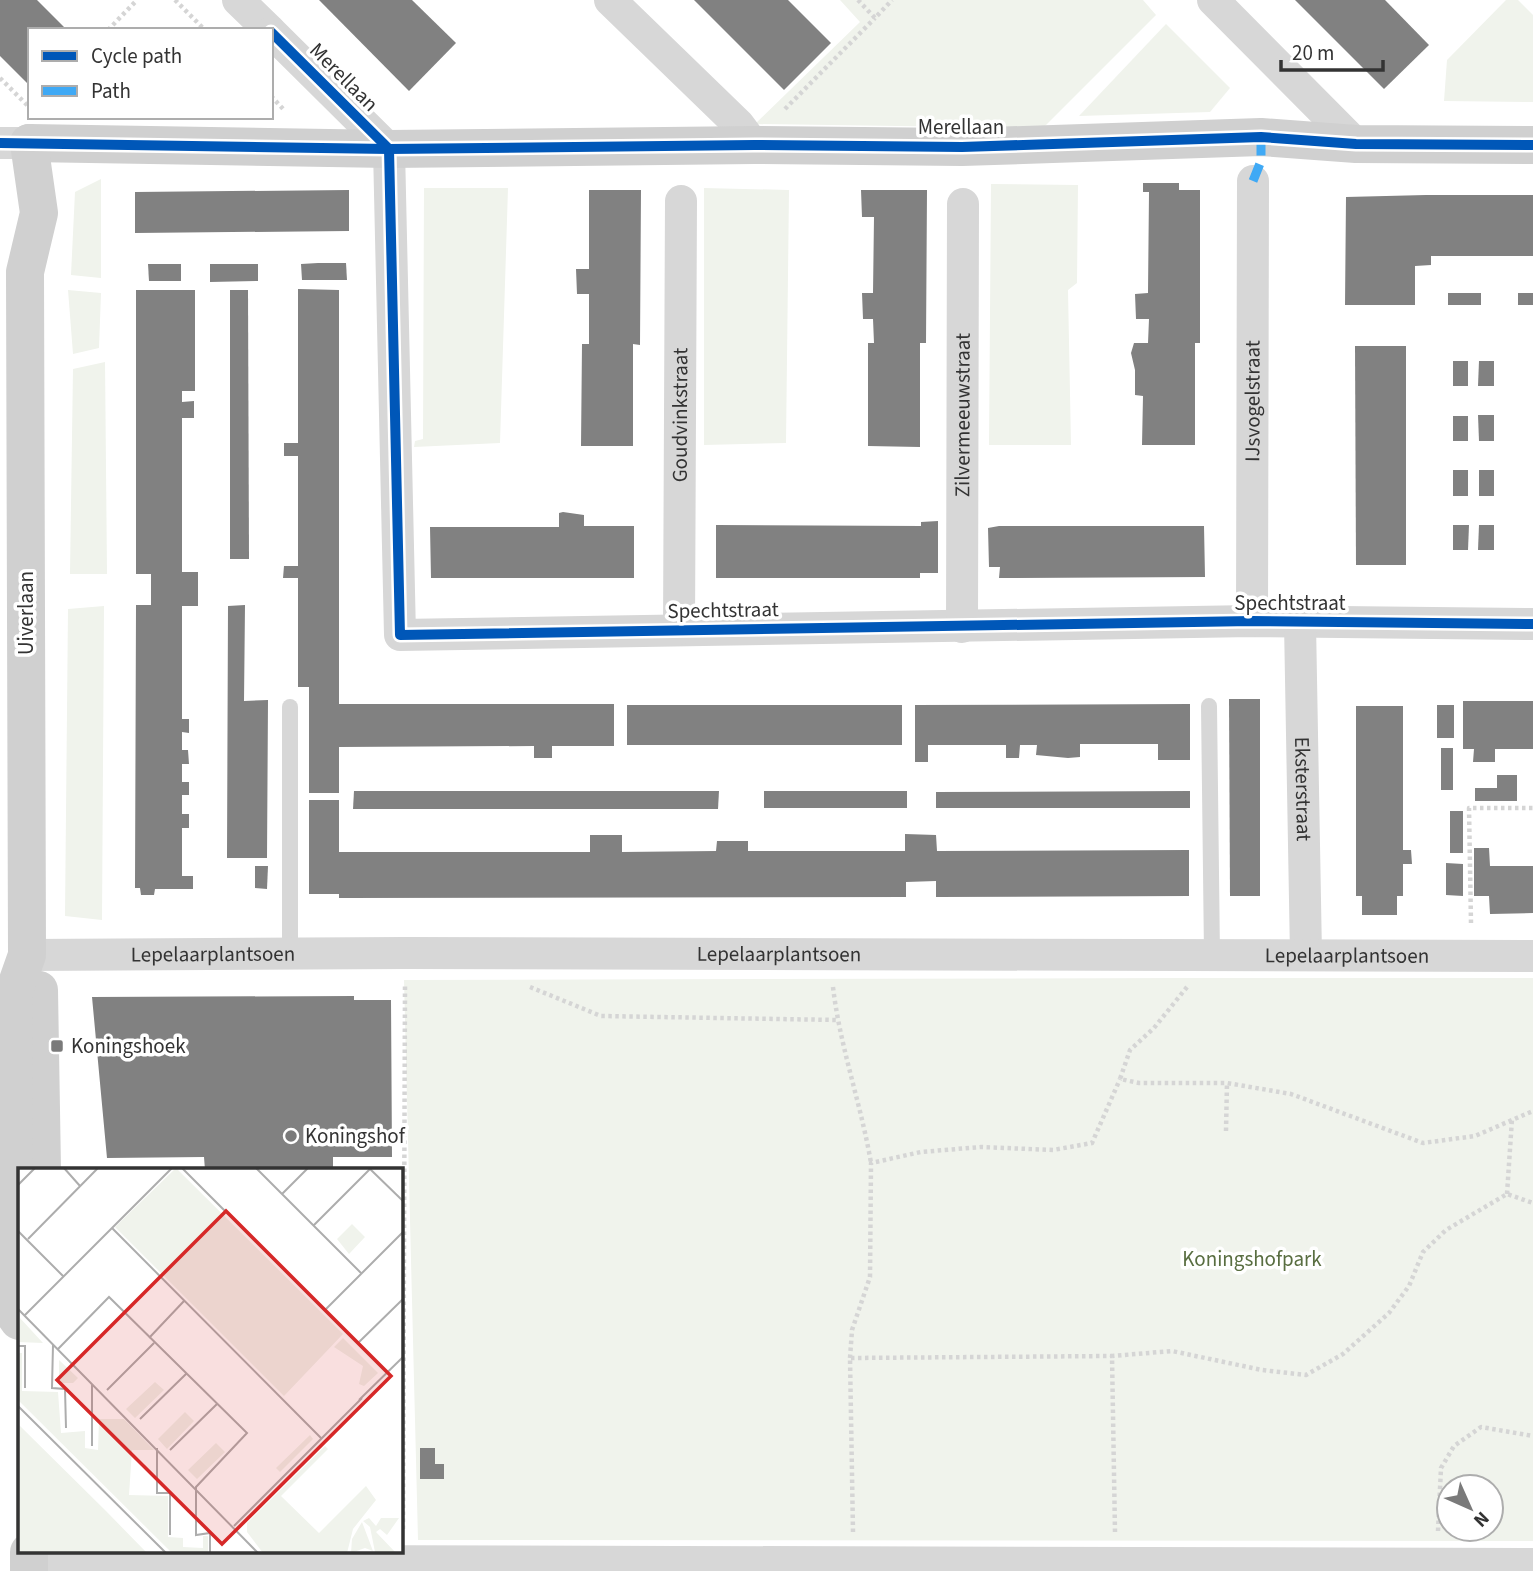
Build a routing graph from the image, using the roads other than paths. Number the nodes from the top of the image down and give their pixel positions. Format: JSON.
{"nodes":[{"id":1,"x":239,"y":0,"type":"edge"},
{"id":2,"x":610,"y":0,"type":"edge"},
{"id":3,"x":1213,"y":0,"type":"edge"},
{"id":4,"x":267,"y":28,"type":"edge"},
{"id":5,"x":273,"y":34,"type":"edge"},
{"id":6,"x":20,"y":131,"type":"edge"},
{"id":7,"x":1356,"y":144,"type":"junction"},
{"id":8,"x":754,"y":145,"type":"junction"},
{"id":9,"x":1533,"y":145,"type":"edge"},
{"id":10,"x":389,"y":149,"type":"junction"},
{"id":11,"x":1253,"y":181,"type":"dead end"},
{"id":12,"x":681,"y":201,"type":"dead end"},
{"id":13,"x":963,"y":204,"type":"dead end"},
{"id":14,"x":1252,"y":621,"type":"junction"},
{"id":15,"x":1300,"y":623,"type":"junction"},
{"id":16,"x":1533,"y":624,"type":"edge"},
{"id":17,"x":962,"y":627,"type":"junction"},
{"id":18,"x":679,"y":629,"type":"junction"},
{"id":19,"x":1209,"y":706,"type":"dead end"},
{"id":20,"x":290,"y":707,"type":"dead end"},
{"id":21,"x":290,"y":953,"type":"junction"},
{"id":22,"x":20,"y":955,"type":"junction"},
{"id":23,"x":1204,"y":955,"type":"junction"},
{"id":24,"x":1306,"y":955,"type":"junction"},
{"id":25,"x":1533,"y":956,"type":"edge"},
{"id":26,"x":42,"y":1168,"type":"edge"},
{"id":27,"x":18,"y":1320,"type":"edge"},
{"id":28,"x":29,"y":1562,"type":"edge"},
{"id":29,"x":1533,"y":1563,"type":"edge"},
{"id":30,"x":302,"y":1566,"type":"edge"},
{"id":31,"x":615,"y":1567,"type":"edge"}],
"edges":[{"from":1,"to":4,"type":"street","name":"Merellaan"},
{"from":2,"to":8,"type":"street"},
{"from":3,"to":7,"type":"street"},
{"from":5,"to":10,"type":"street","name":"Merellaan"},
{"from":6,"to":10,"type":"street","name":"Merellaan"},
{"from":6,"to":22,"type":"street","name":"Uiverlaan"},
{"from":7,"to":8,"type":"street","name":"Merellaan"},
{"from":7,"to":9,"type":"street","name":"Merellaan"},
{"from":8,"to":10,"type":"street","name":"Merellaan"},
{"from":10,"to":18,"type":"street","name":"Spechtstraat"},
{"from":11,"to":14,"type":"street","name":"IJsvogelstraat"},
{"from":12,"to":18,"type":"street","name":"Goudvinkstraat"},
{"from":13,"to":17,"type":"street","name":"Zilvermeeuwstraat"},
{"from":14,"to":15,"type":"street","name":"Spechtstraat"},
{"from":14,"to":17,"type":"street","name":"Spechtstraat"},
{"from":15,"to":16,"type":"street","name":"Spechtstraat"},
{"from":15,"to":24,"type":"street","name":"Eksterstraat"},
{"from":17,"to":18,"type":"street","name":"Spechtstraat"},
{"from":19,"to":23,"type":"lane"},
{"from":20,"to":21,"type":"lane"},
{"from":21,"to":22,"type":"street","name":"Lepelaarplantsoen"},
{"from":21,"to":23,"type":"street","name":"Lepelaarplantsoen"},
{"from":22,"to":26,"type":"street","name":"Uiverlaan"},
{"from":22,"to":27,"type":"street","name":"Uiverlaan"},
{"from":23,"to":24,"type":"street","name":"Lepelaarplantsoen"},
{"from":24,"to":25,"type":"street","name":"Lepelaarplantsoen"},
{"from":28,"to":30,"type":"street"},
{"from":29,"to":31,"type":"street"},
{"from":30,"to":31,"type":"street"}]}
